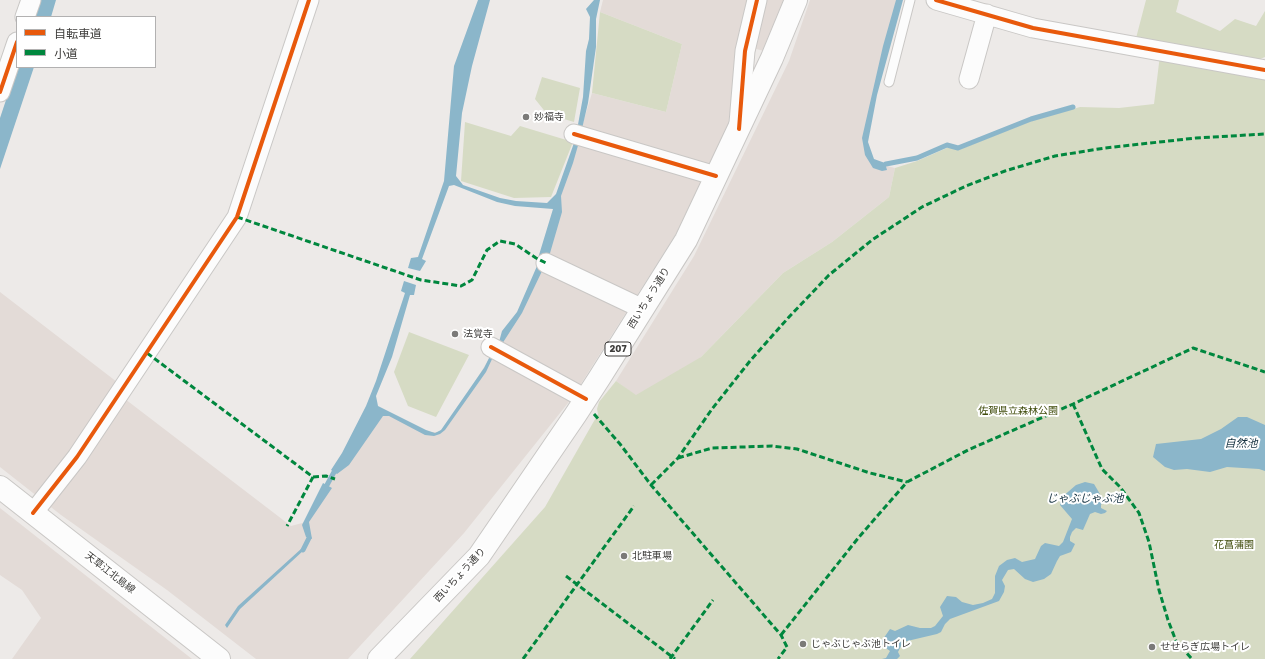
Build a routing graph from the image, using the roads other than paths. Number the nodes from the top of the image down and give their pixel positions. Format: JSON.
{"nodes":[{"id":1,"x":31,"y":0,"type":"edge"},
{"id":2,"x":309,"y":0,"type":"edge"},
{"id":3,"x":757,"y":0,"type":"edge"},
{"id":4,"x":796,"y":0,"type":"edge"},
{"id":5,"x":910,"y":0,"type":"edge"},
{"id":6,"x":936,"y":0,"type":"edge"},
{"id":7,"x":986,"y":14,"type":"junction"},
{"id":8,"x":26,"y":16,"type":"edge"},
{"id":9,"x":16,"y":45,"type":"edge"},
{"id":10,"x":1265,"y":70,"type":"edge"},
{"id":11,"x":970,"y":79,"type":"dead end"},
{"id":12,"x":889,"y":82,"type":"dead end"},
{"id":13,"x":0,"y":92,"type":"edge"},
{"id":14,"x":739,"y":129,"type":"junction"},
{"id":15,"x":578,"y":135,"type":"dead end"},
{"id":16,"x":716,"y":176,"type":"junction"},
{"id":17,"x":546,"y":263,"type":"dead end"},
{"id":18,"x":643,"y":309,"type":"junction"},
{"id":19,"x":496,"y":349,"type":"dead end"},
{"id":20,"x":586,"y":399,"type":"junction"},
{"id":21,"x":0,"y":487,"type":"edge"},
{"id":22,"x":33,"y":513,"type":"junction"},
{"id":23,"x":220,"y":659,"type":"edge"},
{"id":24,"x":379,"y":659,"type":"edge"}],
"edges":[{"from":1,"to":8,"type":"street"},
{"from":2,"to":22,"type":"street"},
{"from":3,"to":14,"type":"street"},
{"from":4,"to":14,"type":"main road","name":"西いちょう通り","number":"207"},
{"from":5,"to":12,"type":"lane"},
{"from":6,"to":7,"type":"street"},
{"from":7,"to":10,"type":"street"},
{"from":7,"to":11,"type":"street"},
{"from":9,"to":13,"type":"street"},
{"from":14,"to":16,"type":"main road","name":"西いちょう通り","number":"207"},
{"from":15,"to":16,"type":"street"},
{"from":16,"to":18,"type":"main road","name":"西いちょう通り","number":"207"},
{"from":17,"to":18,"type":"street"},
{"from":18,"to":20,"type":"main road","name":"西いちょう通り","number":"207"},
{"from":19,"to":20,"type":"street"},
{"from":20,"to":24,"type":"main road","name":"西いちょう通り","number":"207"},
{"from":21,"to":22,"type":"main road","name":"天草江北島線"},
{"from":22,"to":23,"type":"main road","name":"天草江北島線"}]}
